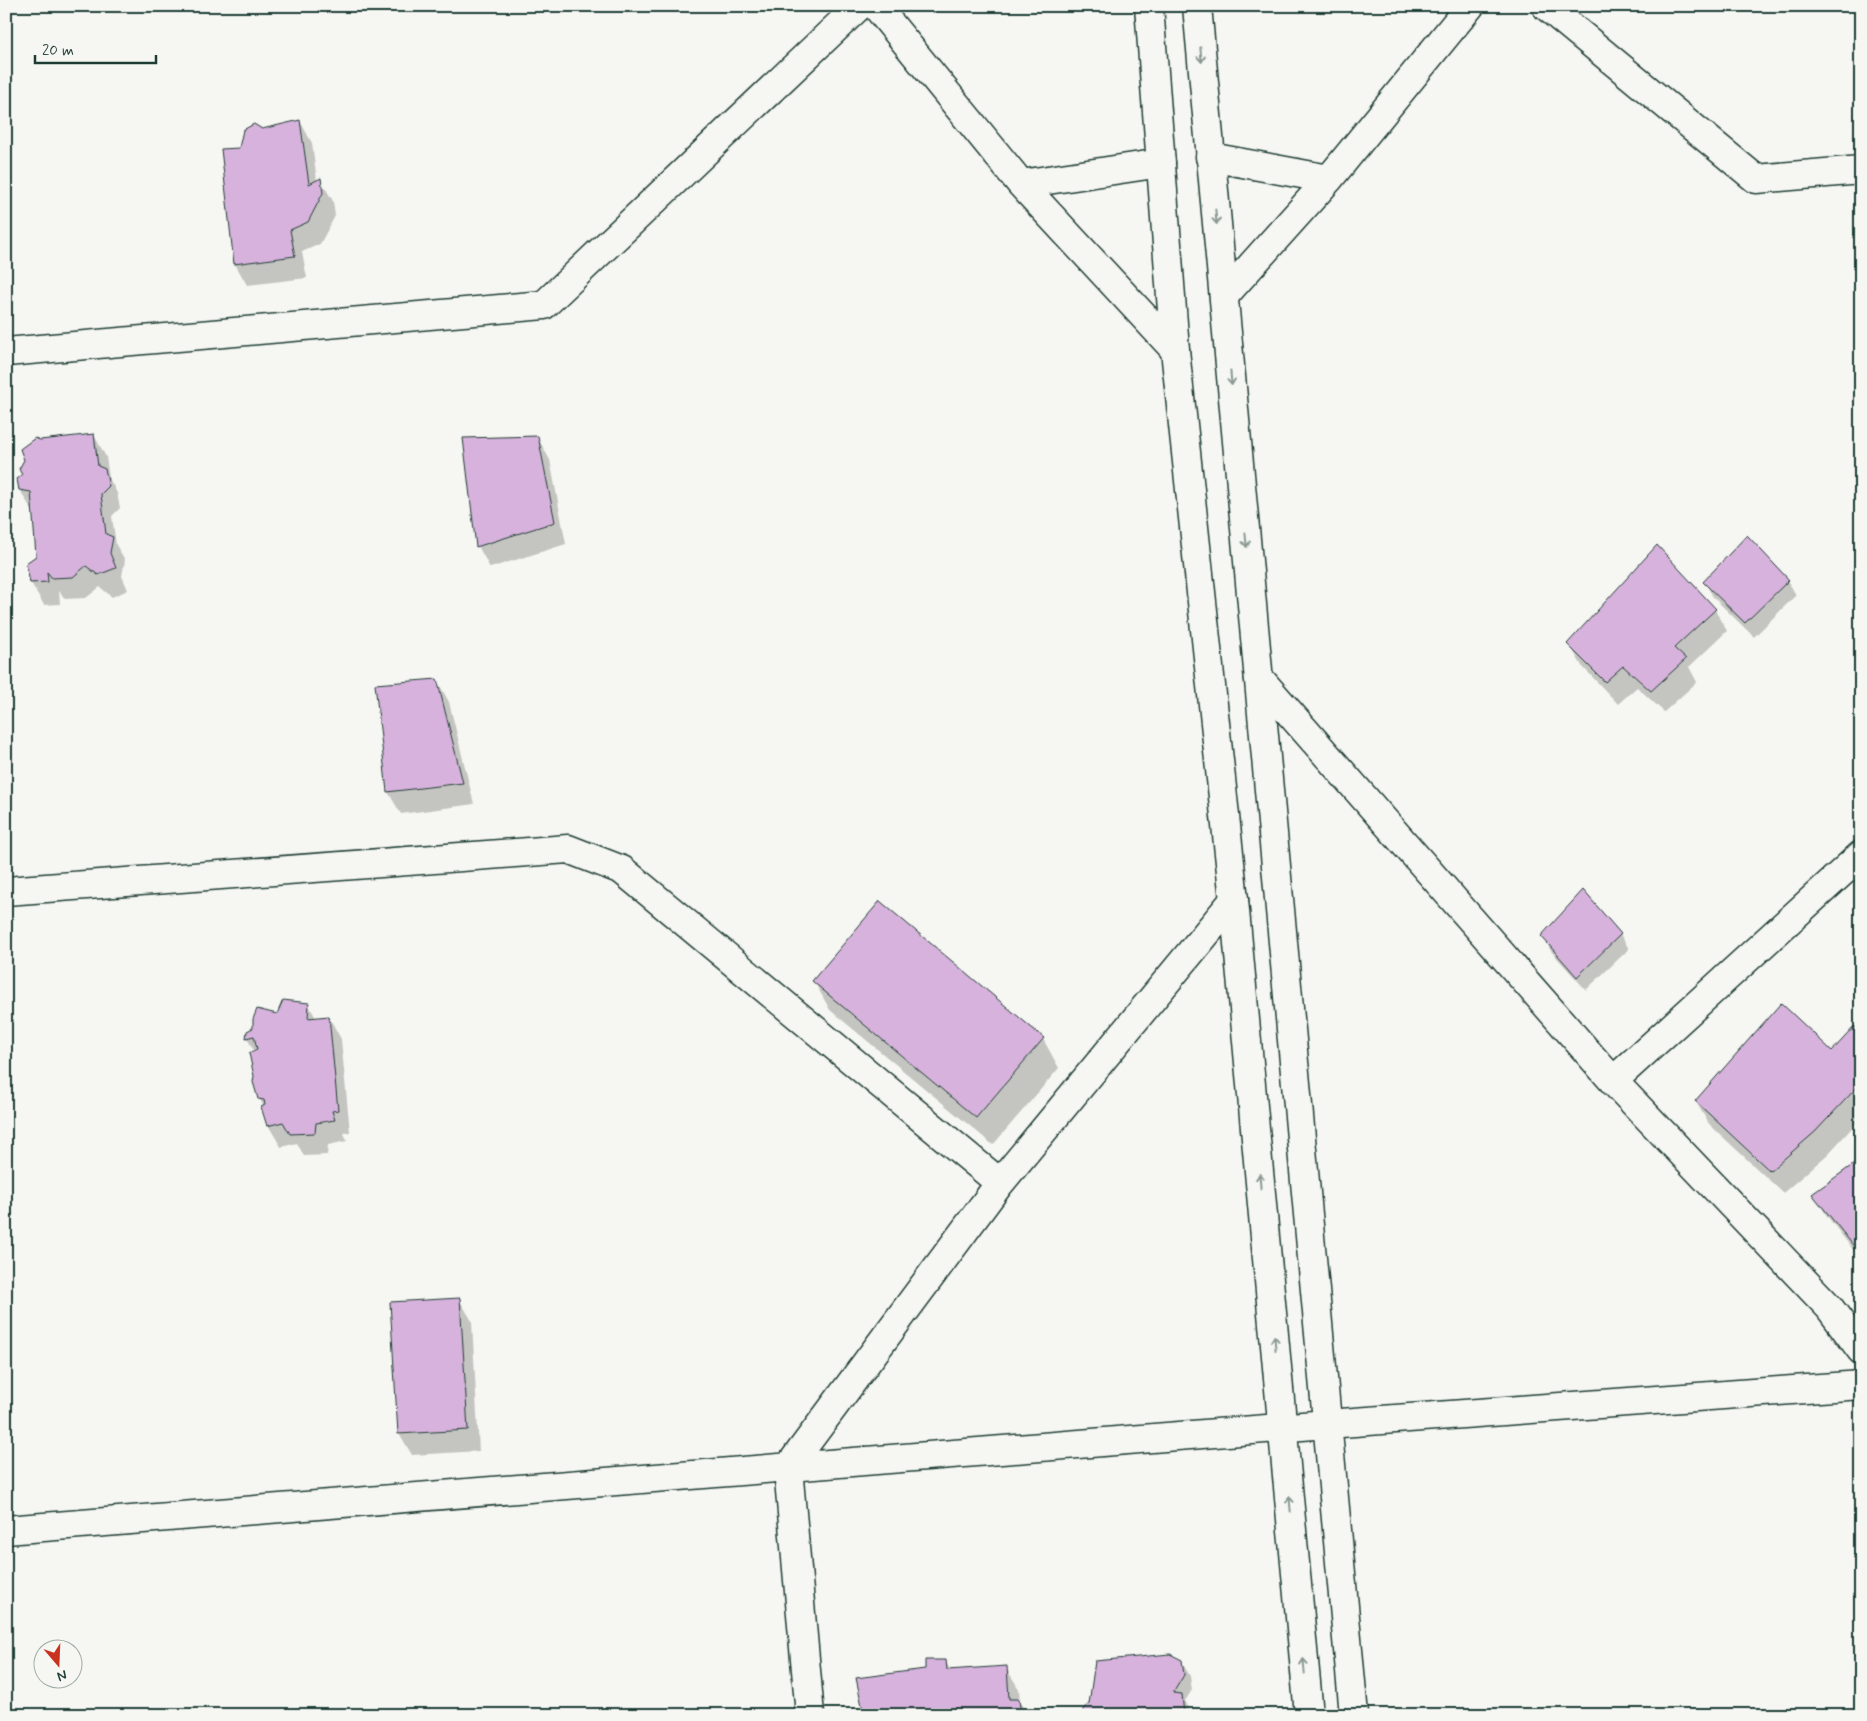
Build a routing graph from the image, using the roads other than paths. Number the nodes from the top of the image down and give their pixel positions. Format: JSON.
{"nodes":[{"id":1,"x":859,"y":6,"type":"edge"},
{"id":2,"x":876,"y":6,"type":"edge"},
{"id":3,"x":1149,"y":6,"type":"edge"},
{"id":4,"x":1197,"y":6,"type":"edge"},
{"id":5,"x":1470,"y":6,"type":"edge"},
{"id":6,"x":1546,"y":6,"type":"edge"},
{"id":7,"x":1210,"y":157,"type":"junction"},
{"id":8,"x":1161,"y":163,"type":"junction"},
{"id":9,"x":1861,"y":170,"type":"edge"},
{"id":10,"x":1329,"y":179,"type":"junction"},
{"id":11,"x":1021,"y":184,"type":"junction"},
{"id":12,"x":1224,"y":296,"type":"junction"},
{"id":13,"x":1176,"y":350,"type":"junction"},
{"id":14,"x":6,"y":352,"type":"edge"},
{"id":15,"x":1259,"y":678,"type":"junction"},
{"id":16,"x":1861,"y":855,"type":"edge"},
{"id":17,"x":6,"y":891,"type":"edge"},
{"id":18,"x":1234,"y":900,"type":"junction"},
{"id":19,"x":1612,"y":1082,"type":"junction"},
{"id":20,"x":1000,"y":1182,"type":"junction"},
{"id":21,"x":1861,"y":1350,"type":"edge"},
{"id":22,"x":1861,"y":1385,"type":"edge"},
{"id":23,"x":1327,"y":1424,"type":"junction"},
{"id":24,"x":1283,"y":1428,"type":"junction"},
{"id":25,"x":788,"y":1468,"type":"junction"},
{"id":26,"x":6,"y":1530,"type":"edge"},
{"id":27,"x":810,"y":1715,"type":"edge"},
{"id":28,"x":1309,"y":1715,"type":"edge"},
{"id":29,"x":1354,"y":1715,"type":"edge"}],
"edges":[{"from":1,"to":14,"type":"street"},
{"from":2,"to":11,"type":"street"},
{"from":3,"to":8,"type":"street"},
{"from":4,"to":7,"type":"street","one_way":true},
{"from":5,"to":10,"type":"street"},
{"from":6,"to":9,"type":"street"},
{"from":7,"to":10,"type":"street"},
{"from":7,"to":12,"type":"street","one_way":true},
{"from":8,"to":11,"type":"street"},
{"from":8,"to":13,"type":"street"},
{"from":10,"to":12,"type":"street"},
{"from":11,"to":13,"type":"street"},
{"from":12,"to":15,"type":"street","one_way":true},
{"from":13,"to":18,"type":"street"},
{"from":15,"to":19,"type":"street"},
{"from":15,"to":23,"type":"street"},
{"from":16,"to":19,"type":"street"},
{"from":17,"to":20,"type":"street"},
{"from":18,"to":20,"type":"street"},
{"from":24,"to":18,"type":"street","one_way":true},
{"from":19,"to":21,"type":"street"},
{"from":20,"to":25,"type":"street"},
{"from":22,"to":23,"type":"street"},
{"from":23,"to":24,"type":"street"},
{"from":23,"to":29,"type":"street"},
{"from":24,"to":25,"type":"street"},
{"from":28,"to":24,"type":"street","one_way":true},
{"from":25,"to":26,"type":"street"},
{"from":25,"to":27,"type":"street"}]}
